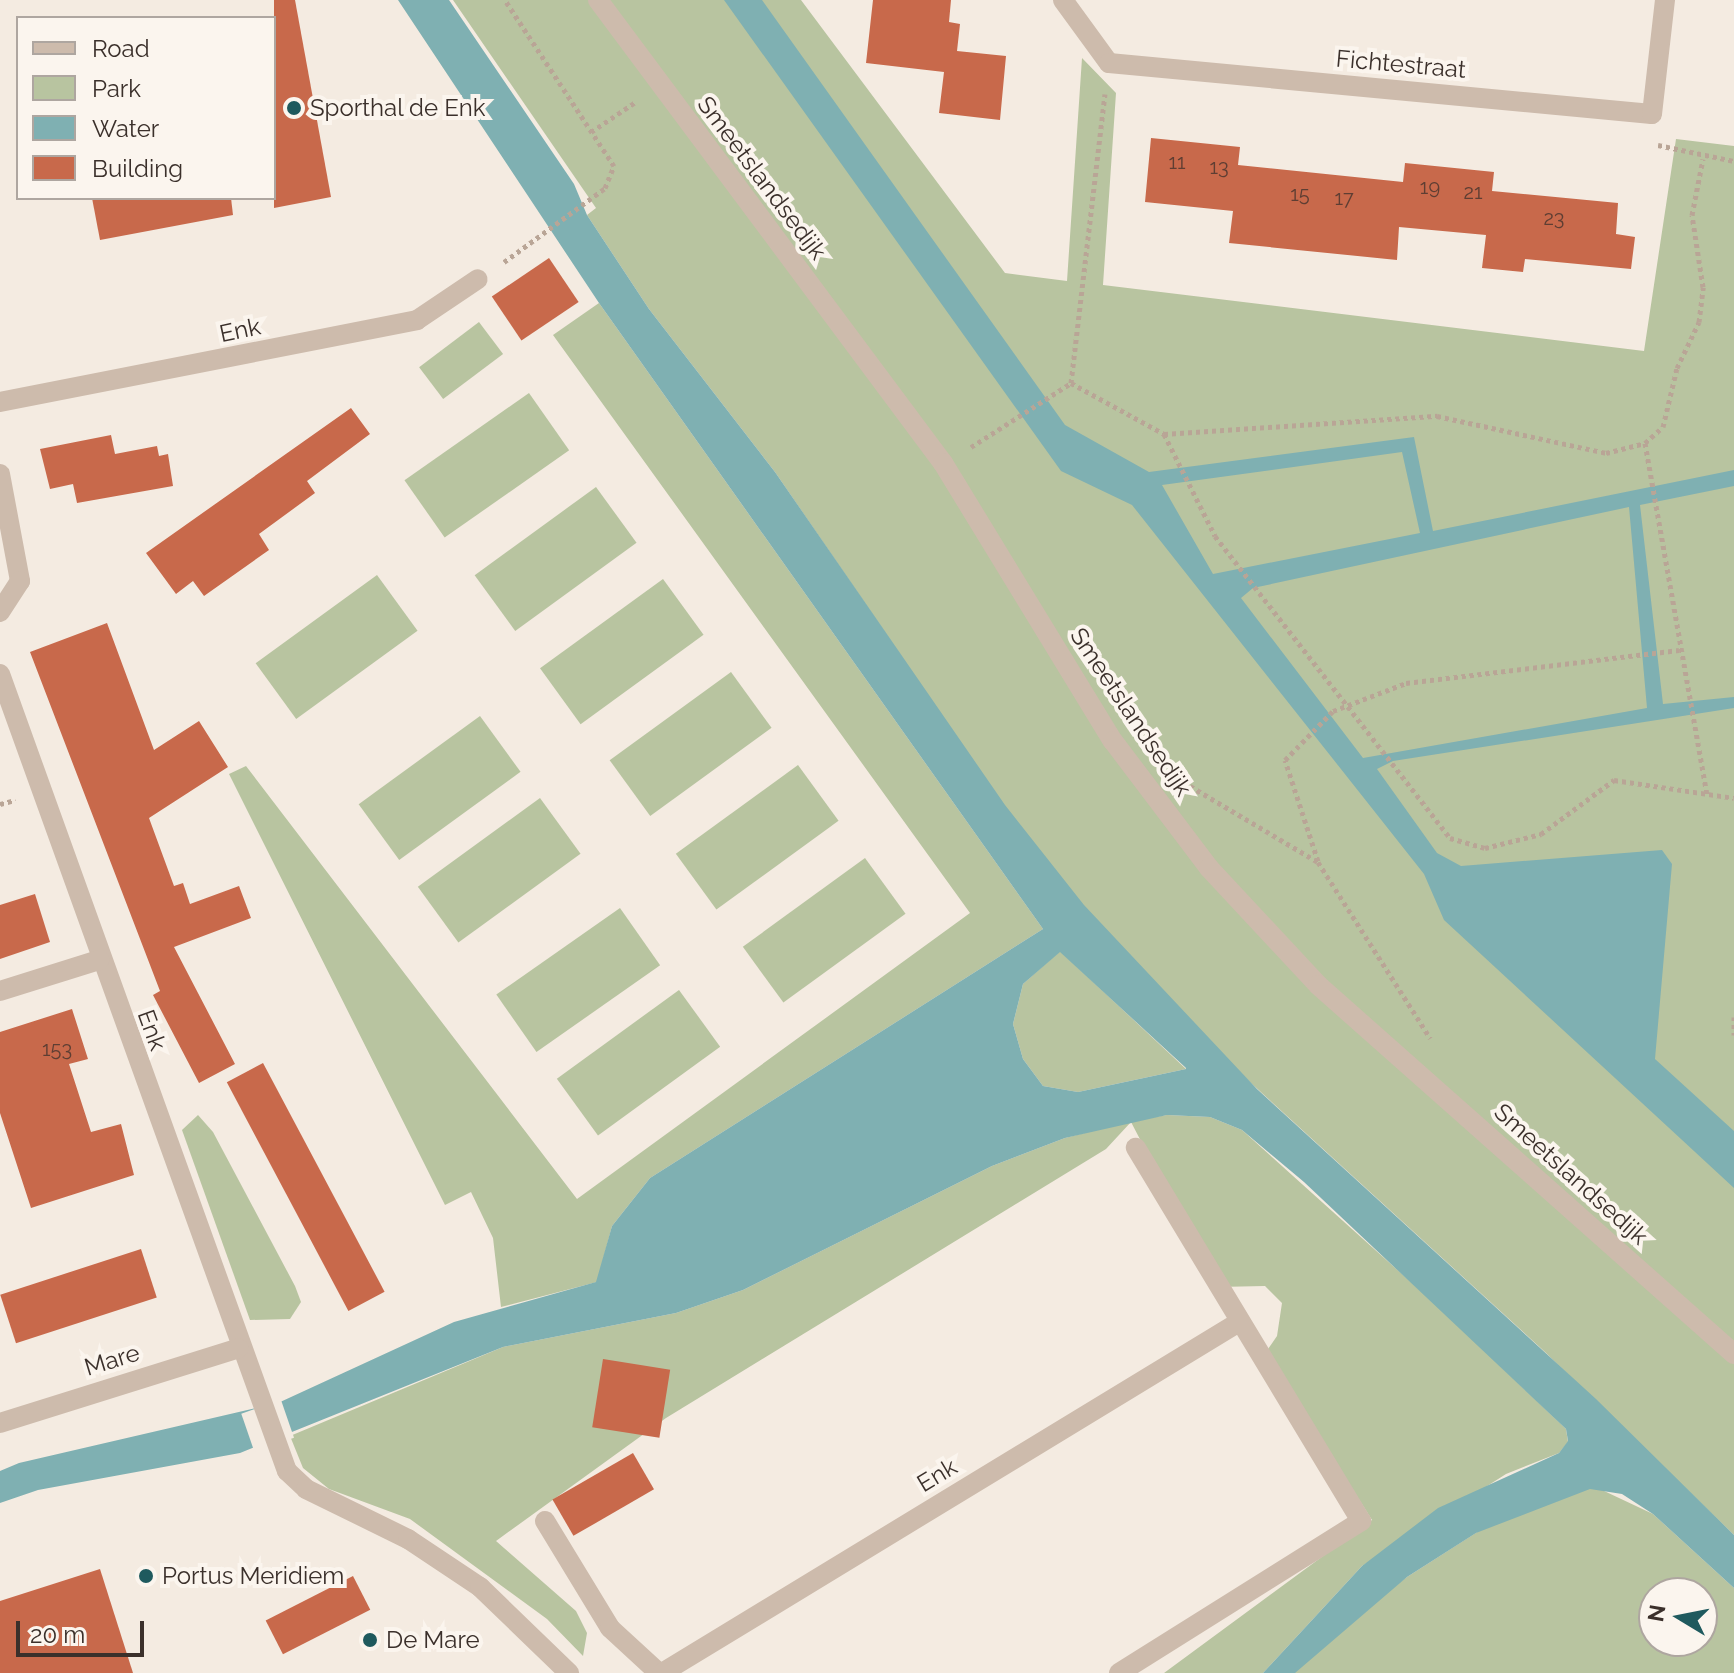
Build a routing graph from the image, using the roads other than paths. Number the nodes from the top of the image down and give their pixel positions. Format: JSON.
{"nodes":[{"id":1,"x":598,"y":0,"type":"edge"},
{"id":2,"x":1063,"y":0,"type":"edge"},
{"id":3,"x":1665,"y":0,"type":"edge"},
{"id":4,"x":478,"y":279,"type":"dead end"},
{"id":5,"x":0,"y":402,"type":"edge"},
{"id":6,"x":0,"y":474,"type":"edge"},
{"id":7,"x":0,"y":612,"type":"edge"},
{"id":8,"x":0,"y":674,"type":"edge"},
{"id":9,"x":99,"y":960,"type":"junction"},
{"id":10,"x":0,"y":991,"type":"edge"},
{"id":11,"x":1136,"y":1148,"type":"dead end"},
{"id":12,"x":1239,"y":1322,"type":"junction"},
{"id":13,"x":239,"y":1348,"type":"junction"},
{"id":14,"x":1734,"y":1354,"type":"edge"},
{"id":15,"x":0,"y":1423,"type":"edge"},
{"id":16,"x":545,"y":1521,"type":"dead end"},
{"id":17,"x":569,"y":1673,"type":"edge"},
{"id":18,"x":660,"y":1673,"type":"edge"},
{"id":19,"x":1119,"y":1673,"type":"edge"}],
"edges":[{"from":1,"to":14,"type":"street","name":"Smeetslandsedijk"},
{"from":2,"to":3,"type":"street","name":"Fichtestraat"},
{"from":4,"to":5,"type":"street","name":"Enk"},
{"from":6,"to":7,"type":"street"},
{"from":8,"to":9,"type":"street","name":"Enk"},
{"from":9,"to":10,"type":"street"},
{"from":9,"to":13,"type":"street","name":"Enk"},
{"from":11,"to":12,"type":"street"},
{"from":12,"to":18,"type":"street","name":"Enk"},
{"from":12,"to":19,"type":"street"},
{"from":13,"to":15,"type":"street","name":"Mare"},
{"from":13,"to":17,"type":"street","name":"Enk"},
{"from":16,"to":18,"type":"street","name":"Enk"}]}
